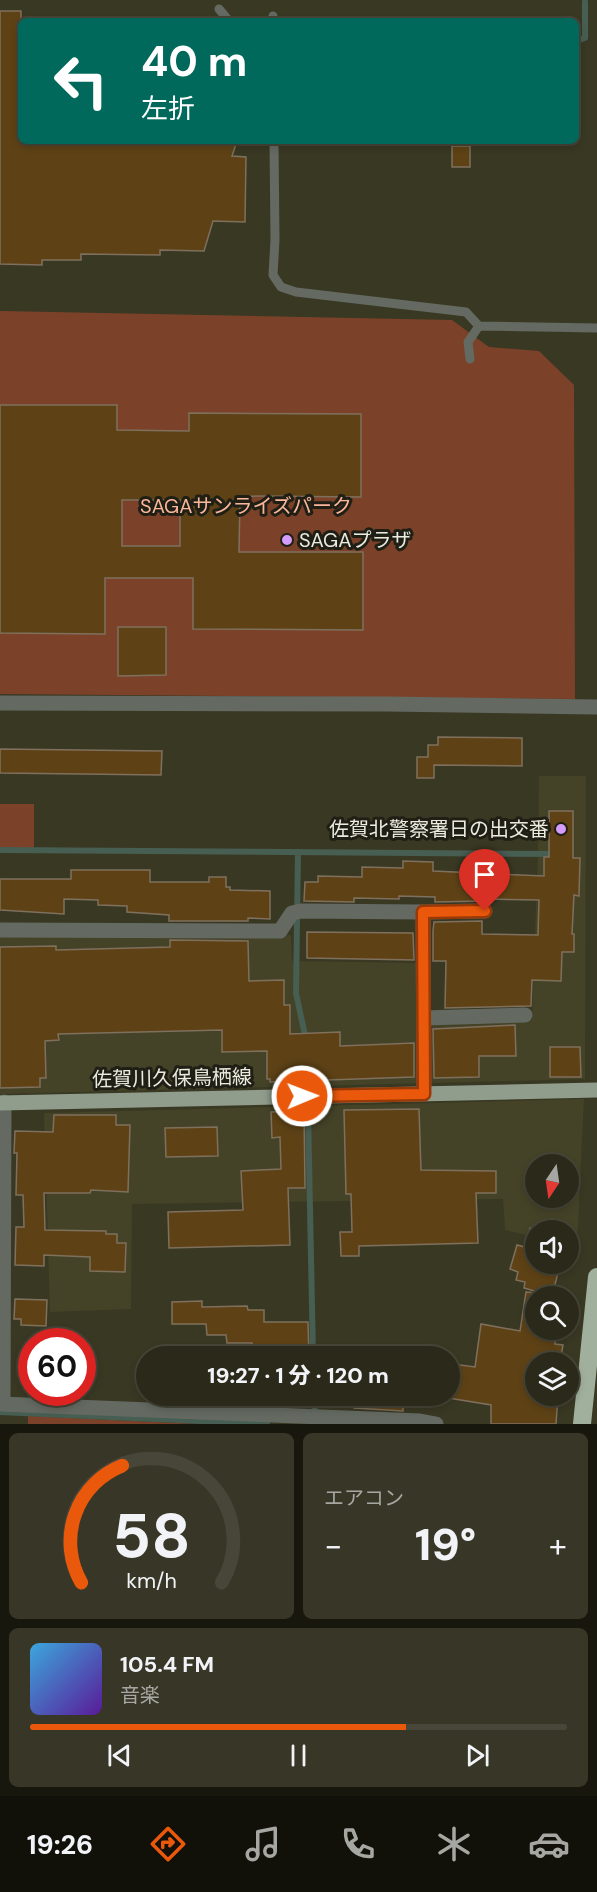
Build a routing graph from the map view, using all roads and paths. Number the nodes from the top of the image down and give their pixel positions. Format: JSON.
{"nodes":[{"id":1,"x":219,"y":9,"type":"dead end"},
{"id":2,"x":226,"y":18,"type":"edge"},
{"id":3,"x":274,"y":144,"type":"edge"},
{"id":4,"x":478,"y":326,"type":"junction"},
{"id":5,"x":597,"y":328,"type":"edge"},
{"id":6,"x":470,"y":359,"type":"dead end"},
{"id":7,"x":0,"y":703,"type":"edge"},
{"id":8,"x":597,"y":707,"type":"edge"},
{"id":9,"x":485,"y":911,"type":"dead end"},
{"id":10,"x":423,"y":912,"type":"junction"},
{"id":11,"x":0,"y":930,"type":"edge"},
{"id":12,"x":525,"y":1015,"type":"dead end"},
{"id":13,"x":424,"y":1018,"type":"junction"},
{"id":14,"x":597,"y":1090,"type":"edge"},
{"id":15,"x":424,"y":1094,"type":"junction"},
{"id":16,"x":2,"y":1102,"type":"edge"},
{"id":17,"x":597,"y":1277,"type":"edge"},
{"id":18,"x":2,"y":1404,"type":"edge"},
{"id":19,"x":435,"y":1424,"type":"edge"},
{"id":20,"x":582,"y":1424,"type":"edge"}],
"edges":[{"from":1,"to":2,"type":"lane"},
{"from":3,"to":4,"type":"lane"},
{"from":4,"to":5,"type":"lane"},
{"from":4,"to":6,"type":"lane"},
{"from":7,"to":8,"type":"street"},
{"from":9,"to":10,"type":"street"},
{"from":10,"to":11,"type":"street"},
{"from":10,"to":13,"type":"street"},
{"from":12,"to":13,"type":"street"},
{"from":13,"to":15,"type":"street"},
{"from":14,"to":15,"type":"main road","name":"佐賀川久保鳥栖線"},
{"from":15,"to":16,"type":"main road","name":"佐賀川久保鳥栖線"},
{"from":16,"to":18,"type":"street"},
{"from":17,"to":20,"type":"highway"},
{"from":18,"to":19,"type":"street"}]}
